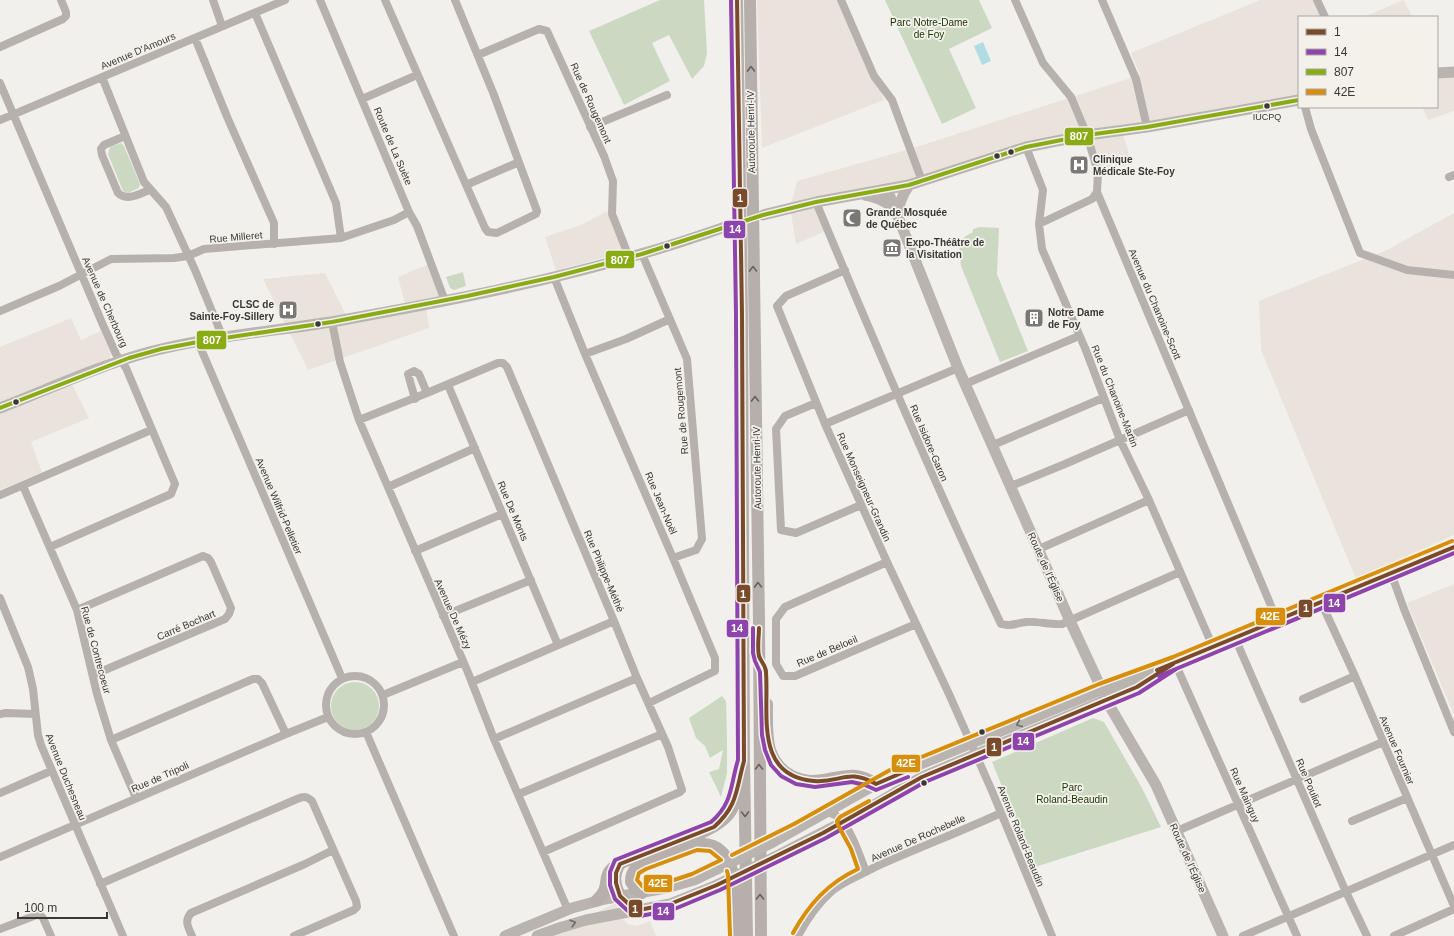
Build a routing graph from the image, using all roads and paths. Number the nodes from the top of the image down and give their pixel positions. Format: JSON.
{"nodes":[{"id":1,"x":61,"y":0,"type":"edge"},
{"id":2,"x":213,"y":0,"type":"edge"},
{"id":3,"x":284,"y":0,"type":"edge"},
{"id":4,"x":320,"y":0,"type":"edge"},
{"id":5,"x":385,"y":0,"type":"edge"},
{"id":6,"x":455,"y":0,"type":"edge"},
{"id":7,"x":737,"y":0,"type":"edge"},
{"id":8,"x":750,"y":0,"type":"edge"},
{"id":9,"x":841,"y":0,"type":"edge"},
{"id":10,"x":1015,"y":0,"type":"edge"},
{"id":11,"x":1102,"y":0,"type":"edge"},
{"id":12,"x":1317,"y":0,"type":"edge"},
{"id":13,"x":254,"y":13,"type":"junction"},
{"id":14,"x":1324,"y":16,"type":"edge"},
{"id":15,"x":222,"y":26,"type":"junction"},
{"id":16,"x":195,"y":38,"type":"junction"},
{"id":17,"x":0,"y":47,"type":"edge"},
{"id":18,"x":478,"y":55,"type":"junction"},
{"id":19,"x":1454,"y":72,"type":"edge"},
{"id":20,"x":1438,"y":73,"type":"edge"},
{"id":21,"x":417,"y":75,"type":"junction"},
{"id":22,"x":102,"y":77,"type":"junction"},
{"id":23,"x":0,"y":83,"type":"edge"},
{"id":24,"x":667,"y":95,"type":"dead end"},
{"id":25,"x":362,"y":99,"type":"junction"},
{"id":26,"x":1298,"y":100,"type":"edge"},
{"id":27,"x":1305,"y":108,"type":"edge"},
{"id":28,"x":13,"y":115,"type":"junction"},
{"id":29,"x":0,"y":120,"type":"edge"},
{"id":30,"x":590,"y":127,"type":"junction"},
{"id":31,"x":1147,"y":127,"type":"junction"},
{"id":32,"x":1087,"y":135,"type":"junction"},
{"id":33,"x":125,"y":136,"type":"junction"},
{"id":34,"x":1026,"y":147,"type":"junction"},
{"id":35,"x":519,"y":162,"type":"junction"},
{"id":36,"x":922,"y":181,"type":"junction"},
{"id":37,"x":466,"y":185,"type":"junction"},
{"id":38,"x":909,"y":185,"type":"junction"},
{"id":39,"x":150,"y":190,"type":"junction"},
{"id":40,"x":887,"y":190,"type":"junction"},
{"id":41,"x":1097,"y":192,"type":"junction"},
{"id":42,"x":860,"y":195,"type":"junction"},
{"id":43,"x":816,"y":202,"type":"junction"},
{"id":44,"x":409,"y":212,"type":"junction"},
{"id":45,"x":763,"y":214,"type":"dead end"},
{"id":46,"x":898,"y":216,"type":"junction"},
{"id":47,"x":1039,"y":224,"type":"junction"},
{"id":48,"x":731,"y":225,"type":"dead end"},
{"id":49,"x":341,"y":238,"type":"junction"},
{"id":50,"x":274,"y":244,"type":"junction"},
{"id":51,"x":642,"y":254,"type":"junction"},
{"id":52,"x":188,"y":256,"type":"junction"},
{"id":53,"x":629,"y":257,"type":"junction"},
{"id":54,"x":845,"y":270,"type":"junction"},
{"id":55,"x":82,"y":274,"type":"junction"},
{"id":56,"x":1454,"y":274,"type":"edge"},
{"id":57,"x":554,"y":277,"type":"junction"},
{"id":58,"x":445,"y":301,"type":"junction"},
{"id":59,"x":0,"y":311,"type":"edge"},
{"id":60,"x":670,"y":319,"type":"junction"},
{"id":61,"x":332,"y":322,"type":"junction"},
{"id":62,"x":1080,"y":336,"type":"junction"},
{"id":63,"x":223,"y":338,"type":"junction"},
{"id":64,"x":198,"y":342,"type":"junction"},
{"id":65,"x":585,"y":354,"type":"junction"},
{"id":66,"x":121,"y":361,"type":"junction"},
{"id":67,"x":958,"y":368,"type":"junction"},
{"id":68,"x":965,"y":384,"type":"junction"},
{"id":69,"x":448,"y":385,"type":"junction"},
{"id":70,"x":427,"y":394,"type":"junction"},
{"id":71,"x":897,"y":394,"type":"junction"},
{"id":72,"x":415,"y":398,"type":"junction"},
{"id":73,"x":1103,"y":398,"type":"junction"},
{"id":74,"x":816,"y":403,"type":"junction"},
{"id":75,"x":0,"y":408,"type":"edge"},
{"id":76,"x":1188,"y":410,"type":"junction"},
{"id":77,"x":359,"y":420,"type":"junction"},
{"id":78,"x":825,"y":424,"type":"junction"},
{"id":79,"x":151,"y":430,"type":"junction"},
{"id":80,"x":1120,"y":440,"type":"junction"},
{"id":81,"x":993,"y":445,"type":"junction"},
{"id":82,"x":475,"y":448,"type":"junction"},
{"id":83,"x":23,"y":486,"type":"junction"},
{"id":84,"x":1011,"y":486,"type":"junction"},
{"id":85,"x":388,"y":487,"type":"junction"},
{"id":86,"x":0,"y":495,"type":"edge"},
{"id":87,"x":1149,"y":500,"type":"junction"},
{"id":88,"x":861,"y":505,"type":"junction"},
{"id":89,"x":502,"y":514,"type":"junction"},
{"id":90,"x":50,"y":547,"type":"junction"},
{"id":91,"x":1454,"y":547,"type":"edge"},
{"id":92,"x":1039,"y":549,"type":"junction"},
{"id":93,"x":415,"y":551,"type":"junction"},
{"id":94,"x":673,"y":558,"type":"junction"},
{"id":95,"x":887,"y":562,"type":"junction"},
{"id":96,"x":1180,"y":572,"type":"junction"},
{"id":97,"x":1391,"y":573,"type":"junction"},
{"id":98,"x":531,"y":580,"type":"junction"},
{"id":99,"x":0,"y":598,"type":"edge"},
{"id":100,"x":1321,"y":602,"type":"junction"},
{"id":101,"x":76,"y":610,"type":"junction"},
{"id":102,"x":443,"y":616,"type":"junction"},
{"id":103,"x":1277,"y":620,"type":"junction"},
{"id":104,"x":614,"y":621,"type":"junction"},
{"id":105,"x":1070,"y":621,"type":"junction"},
{"id":106,"x":916,"y":624,"type":"junction"},
{"id":107,"x":1235,"y":638,"type":"junction"},
{"id":108,"x":558,"y":645,"type":"junction"},
{"id":109,"x":1213,"y":647,"type":"junction"},
{"id":110,"x":759,"y":655,"type":"junction"},
{"id":111,"x":463,"y":662,"type":"junction"},
{"id":112,"x":1174,"y":664,"type":"junction"},
{"id":113,"x":93,"y":676,"type":"junction"},
{"id":114,"x":1355,"y":676,"type":"junction"},
{"id":115,"x":342,"y":678,"type":"junction"},
{"id":116,"x":637,"y":678,"type":"junction"},
{"id":117,"x":472,"y":682,"type":"junction"},
{"id":118,"x":1101,"y":690,"type":"junction"},
{"id":119,"x":383,"y":695,"type":"junction"},
{"id":120,"x":1303,"y":699,"type":"dead end"},
{"id":121,"x":1106,"y":700,"type":"junction"},
{"id":122,"x":649,"y":703,"type":"junction"},
{"id":123,"x":0,"y":714,"type":"edge"},
{"id":124,"x":35,"y":714,"type":"junction"},
{"id":125,"x":328,"y":718,"type":"junction"},
{"id":126,"x":366,"y":732,"type":"junction"},
{"id":127,"x":1454,"y":732,"type":"edge"},
{"id":128,"x":286,"y":734,"type":"junction"},
{"id":129,"x":662,"y":734,"type":"junction"},
{"id":130,"x":494,"y":739,"type":"junction"},
{"id":131,"x":112,"y":740,"type":"junction"},
{"id":132,"x":1383,"y":742,"type":"junction"},
{"id":133,"x":973,"y":750,"type":"junction"},
{"id":134,"x":744,"y":761,"type":"junction"},
{"id":135,"x":51,"y":771,"type":"junction"},
{"id":136,"x":1297,"y":780,"type":"junction"},
{"id":137,"x":876,"y":784,"type":"junction"},
{"id":138,"x":0,"y":793,"type":"edge"},
{"id":139,"x":519,"y":794,"type":"junction"},
{"id":140,"x":136,"y":798,"type":"junction"},
{"id":141,"x":1407,"y":798,"type":"junction"},
{"id":142,"x":1238,"y":804,"type":"junction"},
{"id":143,"x":826,"y":812,"type":"junction"},
{"id":144,"x":1001,"y":813,"type":"junction"},
{"id":145,"x":1352,"y":821,"type":"dead end"},
{"id":146,"x":843,"y":822,"type":"junction"},
{"id":147,"x":75,"y":824,"type":"junction"},
{"id":148,"x":1177,"y":831,"type":"junction"},
{"id":149,"x":1454,"y":845,"type":"edge"},
{"id":150,"x":333,"y":850,"type":"junction"},
{"id":151,"x":543,"y":852,"type":"junction"},
{"id":152,"x":1432,"y":855,"type":"junction"},
{"id":153,"x":0,"y":857,"type":"edge"},
{"id":154,"x":620,"y":864,"type":"junction"},
{"id":155,"x":866,"y":872,"type":"junction"},
{"id":156,"x":100,"y":884,"type":"junction"},
{"id":157,"x":1346,"y":892,"type":"junction"},
{"id":158,"x":642,"y":893,"type":"junction"},
{"id":159,"x":620,"y":896,"type":"junction"},
{"id":160,"x":596,"y":901,"type":"junction"},
{"id":161,"x":1454,"y":908,"type":"edge"},
{"id":162,"x":568,"y":910,"type":"junction"},
{"id":163,"x":639,"y":910,"type":"junction"},
{"id":164,"x":1288,"y":917,"type":"junction"},
{"id":165,"x":0,"y":929,"type":"edge"},
{"id":166,"x":51,"y":936,"type":"edge"},
{"id":167,"x":123,"y":936,"type":"edge"},
{"id":168,"x":192,"y":936,"type":"edge"},
{"id":169,"x":294,"y":936,"type":"edge"},
{"id":170,"x":454,"y":936,"type":"edge"},
{"id":171,"x":505,"y":936,"type":"edge"},
{"id":172,"x":536,"y":936,"type":"edge"},
{"id":173,"x":736,"y":936,"type":"edge"},
{"id":174,"x":747,"y":936,"type":"edge"},
{"id":175,"x":761,"y":936,"type":"edge"},
{"id":176,"x":798,"y":936,"type":"edge"},
{"id":177,"x":1052,"y":936,"type":"edge"},
{"id":178,"x":1223,"y":936,"type":"edge"},
{"id":179,"x":1244,"y":936,"type":"edge"},
{"id":180,"x":1297,"y":936,"type":"edge"},
{"id":181,"x":1367,"y":936,"type":"edge"},
{"id":182,"x":1394,"y":936,"type":"edge"}],
"edges":[{"from":1,"to":17,"type":"street"},
{"from":2,"to":15,"type":"street"},
{"from":3,"to":13,"type":"street","name":"Avenue D'Amours"},
{"from":4,"to":25,"type":"street","name":"Route de La Suète"},
{"from":5,"to":21,"type":"street"},
{"from":6,"to":18,"type":"street"},
{"from":7,"to":134,"type":"highway","name":"Autoroute Henri-IV"},
{"from":110,"to":8,"type":"highway","name":"Autoroute Henri-IV","one_way":true},
{"from":9,"to":36,"type":"street"},
{"from":10,"to":32,"type":"street","name":"Avenue du Chanoine-Scott"},
{"from":11,"to":31,"type":"street"},
{"from":12,"to":14,"type":"street"},
{"from":13,"to":15,"type":"street","name":"Avenue D'Amours"},
{"from":13,"to":49,"type":"street"},
{"from":15,"to":16,"type":"street","name":"Avenue D'Amours"},
{"from":16,"to":22,"type":"street","name":"Avenue D'Amours"},
{"from":16,"to":50,"type":"street"},
{"from":18,"to":30,"type":"street","name":"Rue de Rougemont"},
{"from":18,"to":35,"type":"street"},
{"from":19,"to":20,"type":"main road"},
{"from":21,"to":25,"type":"street"},
{"from":21,"to":37,"type":"street"},
{"from":22,"to":28,"type":"street","name":"Avenue D'Amours"},
{"from":22,"to":33,"type":"street"},
{"from":23,"to":28,"type":"street","name":"Avenue de Cherbourg"},
{"from":24,"to":30,"type":"street"},
{"from":25,"to":44,"type":"street","name":"Route de La Suète"},
{"from":26,"to":31,"type":"main road"},
{"from":27,"to":56,"type":"street"},
{"from":28,"to":29,"type":"street","name":"Avenue D'Amours"},
{"from":28,"to":55,"type":"street","name":"Avenue de Cherbourg"},
{"from":30,"to":53,"type":"street","name":"Rue de Rougemont"},
{"from":31,"to":32,"type":"main road"},
{"from":32,"to":34,"type":"main road"},
{"from":32,"to":41,"type":"street","name":"Avenue du Chanoine-Scott"},
{"from":33,"to":39,"type":"street"},
{"from":33,"to":39,"type":"street"},
{"from":34,"to":36,"type":"main road"},
{"from":34,"to":47,"type":"street","name":"Rue du Chanoine-Martin"},
{"from":35,"to":37,"type":"street"},
{"from":35,"to":37,"type":"street"},
{"from":36,"to":38,"type":"main road"},
{"from":38,"to":40,"type":"main road"},
{"from":38,"to":46,"type":"main road"},
{"from":39,"to":52,"type":"street"},
{"from":40,"to":42,"type":"main road"},
{"from":40,"to":46,"type":"main road","name":"Route de l'Église"},
{"from":41,"to":47,"type":"street"},
{"from":41,"to":76,"type":"street","name":"Avenue du Chanoine-Scott"},
{"from":42,"to":43,"type":"main road"},
{"from":42,"to":46,"type":"main road"},
{"from":43,"to":45,"type":"main road"},
{"from":43,"to":54,"type":"street","name":"Rue Isidore-Garon"},
{"from":44,"to":49,"type":"street","name":"Rue Milleret"},
{"from":44,"to":58,"type":"street","name":"Route de La Suète"},
{"from":46,"to":67,"type":"main road","name":"Route de l'Église"},
{"from":47,"to":62,"type":"street","name":"Rue du Chanoine-Martin"},
{"from":48,"to":51,"type":"main road"},
{"from":49,"to":50,"type":"street","name":"Rue Milleret"},
{"from":50,"to":52,"type":"street","name":"Rue Milleret"},
{"from":51,"to":53,"type":"main road"},
{"from":51,"to":60,"type":"street","name":"Rue de Rougemont"},
{"from":52,"to":55,"type":"street","name":"Rue Milleret"},
{"from":52,"to":63,"type":"street"},
{"from":53,"to":57,"type":"main road"},
{"from":54,"to":71,"type":"street","name":"Rue Isidore-Garon"},
{"from":54,"to":74,"type":"street","name":"Rue Monseigneur-Grandin"},
{"from":55,"to":59,"type":"street","name":"Rue Milleret"},
{"from":55,"to":66,"type":"street","name":"Avenue de Cherbourg"},
{"from":57,"to":58,"type":"main road"},
{"from":57,"to":65,"type":"street","name":"Rue Jean-Noël"},
{"from":58,"to":61,"type":"main road"},
{"from":60,"to":65,"type":"street"},
{"from":60,"to":94,"type":"street","name":"Rue de Rougemont"},
{"from":61,"to":63,"type":"main road"},
{"from":61,"to":77,"type":"street","name":"Avenue De Mézy"},
{"from":62,"to":68,"type":"street"},
{"from":62,"to":73,"type":"street","name":"Rue du Chanoine-Martin"},
{"from":63,"to":64,"type":"main road"},
{"from":64,"to":66,"type":"main road"},
{"from":64,"to":115,"type":"street","name":"Avenue Wilfrid-Pelletier"},
{"from":65,"to":94,"type":"street","name":"Rue Jean-Noël"},
{"from":66,"to":75,"type":"main road"},
{"from":66,"to":79,"type":"street","name":"Avenue de Cherbourg"},
{"from":67,"to":68,"type":"main road","name":"Route de l'Église"},
{"from":67,"to":71,"type":"street"},
{"from":68,"to":81,"type":"main road","name":"Route de l'Église"},
{"from":69,"to":70,"type":"street"},
{"from":69,"to":82,"type":"street","name":"Rue De Monts"},
{"from":69,"to":104,"type":"street","name":"Rue Philippe-Méthé"},
{"from":70,"to":72,"type":"street"},
{"from":70,"to":72,"type":"street"},
{"from":71,"to":78,"type":"street"},
{"from":71,"to":105,"type":"street","name":"Rue Isidore-Garon"},
{"from":72,"to":77,"type":"street"},
{"from":73,"to":80,"type":"street","name":"Rue du Chanoine-Martin"},
{"from":73,"to":81,"type":"street"},
{"from":74,"to":78,"type":"street","name":"Rue Monseigneur-Grandin"},
{"from":74,"to":88,"type":"street"},
{"from":76,"to":80,"type":"street"},
{"from":76,"to":103,"type":"street","name":"Avenue du Chanoine-Scott"},
{"from":77,"to":85,"type":"street","name":"Avenue De Mézy"},
{"from":78,"to":88,"type":"street","name":"Rue Monseigneur-Grandin"},
{"from":79,"to":83,"type":"street"},
{"from":79,"to":90,"type":"street","name":"Avenue de Cherbourg"},
{"from":80,"to":84,"type":"street"},
{"from":80,"to":87,"type":"street","name":"Rue du Chanoine-Martin"},
{"from":81,"to":84,"type":"main road","name":"Route de l'Église"},
{"from":82,"to":85,"type":"street"},
{"from":82,"to":89,"type":"street","name":"Rue De Monts"},
{"from":83,"to":86,"type":"street"},
{"from":83,"to":90,"type":"street","name":"Rue de Contrecoeur"},
{"from":84,"to":92,"type":"main road","name":"Route de l'Église"},
{"from":85,"to":93,"type":"street","name":"Avenue De Mézy"},
{"from":87,"to":92,"type":"street"},
{"from":87,"to":96,"type":"street","name":"Rue du Chanoine-Martin"},
{"from":88,"to":95,"type":"street","name":"Rue Monseigneur-Grandin"},
{"from":89,"to":93,"type":"street"},
{"from":89,"to":98,"type":"street","name":"Rue De Monts"},
{"from":90,"to":101,"type":"street","name":"Rue de Contrecoeur"},
{"from":91,"to":97,"type":"main road"},
{"from":92,"to":105,"type":"main road","name":"Route de l'Église"},
{"from":93,"to":102,"type":"street","name":"Avenue De Mézy"},
{"from":94,"to":122,"type":"street","name":"Rue Jean-Noël"},
{"from":95,"to":106,"type":"street","name":"Rue Monseigneur-Grandin"},
{"from":95,"to":106,"type":"street","name":"Rue de Beloeil"},
{"from":96,"to":105,"type":"street"},
{"from":96,"to":109,"type":"street","name":"Rue du Chanoine-Martin"},
{"from":97,"to":100,"type":"main road"},
{"from":97,"to":127,"type":"street"},
{"from":98,"to":102,"type":"street"},
{"from":98,"to":108,"type":"street","name":"Rue De Monts"},
{"from":99,"to":124,"type":"street","name":"Avenue Duchesneau"},
{"from":100,"to":103,"type":"main road"},
{"from":100,"to":114,"type":"street","name":"Avenue Fournier"},
{"from":101,"to":113,"type":"street","name":"Rue de Contrecoeur"},
{"from":101,"to":113,"type":"street","name":"Carré Bochart"},
{"from":102,"to":111,"type":"street","name":"Avenue De Mézy"},
{"from":103,"to":107,"type":"main road"},
{"from":104,"to":108,"type":"street"},
{"from":104,"to":116,"type":"street","name":"Rue Philippe-Méthé"},
{"from":105,"to":118,"type":"main road","name":"Route de l'Église"},
{"from":106,"to":133,"type":"street","name":"Rue Monseigneur-Grandin"},
{"from":107,"to":109,"type":"main road"},
{"from":107,"to":136,"type":"street","name":"Rue Pouliot"},
{"from":108,"to":117,"type":"street"},
{"from":109,"to":112,"type":"main road"},
{"from":110,"to":137,"type":"highway"},
{"from":175,"to":110,"type":"highway","name":"Autoroute Henri-IV","one_way":true},
{"from":111,"to":117,"type":"street","name":"Avenue De Mézy"},
{"from":111,"to":119,"type":"street"},
{"from":112,"to":118,"type":"main road"},
{"from":112,"to":121,"type":"main road"},
{"from":112,"to":142,"type":"street","name":"Rue Mainguy"},
{"from":113,"to":131,"type":"street","name":"Rue de Contrecoeur"},
{"from":114,"to":120,"type":"street"},
{"from":114,"to":132,"type":"street","name":"Avenue Fournier"},
{"from":115,"to":119,"type":"street"},
{"from":115,"to":125,"type":"street"},
{"from":116,"to":122,"type":"street","name":"Rue Philippe-Méthé"},
{"from":116,"to":130,"type":"street"},
{"from":117,"to":130,"type":"street","name":"Avenue De Mézy"},
{"from":118,"to":121,"type":"main road","name":"Route de l'Église"},
{"from":118,"to":133,"type":"main road","one_way":true},
{"from":119,"to":126,"type":"street"},
{"from":121,"to":133,"type":"main road"},
{"from":121,"to":148,"type":"main road","name":"Route de l'Église"},
{"from":122,"to":129,"type":"street","name":"Rue Philippe-Méthé"},
{"from":123,"to":124,"type":"street"},
{"from":124,"to":135,"type":"street","name":"Avenue Duchesneau"},
{"from":125,"to":126,"type":"street"},
{"from":125,"to":128,"type":"street","name":"Rue de Tripoli"},
{"from":126,"to":170,"type":"street"},
{"from":128,"to":131,"type":"street"},
{"from":128,"to":140,"type":"street","name":"Rue de Tripoli"},
{"from":129,"to":139,"type":"street"},
{"from":129,"to":151,"type":"street","name":"Rue Philippe-Méthé"},
{"from":130,"to":139,"type":"street","name":"Avenue De Mézy"},
{"from":131,"to":140,"type":"street","name":"Rue de Contrecoeur"},
{"from":132,"to":136,"type":"street"},
{"from":132,"to":141,"type":"street","name":"Avenue Fournier"},
{"from":133,"to":137,"type":"main road"},
{"from":133,"to":144,"type":"street","name":"Avenue Roland-Beaudin"},
{"from":133,"to":146,"type":"main road"},
{"from":134,"to":154,"type":"highway"},
{"from":134,"to":174,"type":"highway","name":"Autoroute Henri-IV","one_way":true},
{"from":135,"to":138,"type":"street"},
{"from":135,"to":147,"type":"street","name":"Avenue Duchesneau"},
{"from":136,"to":142,"type":"street"},
{"from":136,"to":157,"type":"street","name":"Rue Pouliot"},
{"from":137,"to":143,"type":"main road"},
{"from":139,"to":151,"type":"street","name":"Avenue De Mézy"},
{"from":140,"to":147,"type":"street","name":"Rue de Tripoli"},
{"from":141,"to":145,"type":"street"},
{"from":141,"to":152,"type":"street","name":"Avenue Fournier"},
{"from":142,"to":148,"type":"street"},
{"from":142,"to":164,"type":"street","name":"Rue Mainguy"},
{"from":143,"to":146,"type":"street"},
{"from":143,"to":158,"type":"main road","bridge":true},
{"from":144,"to":155,"type":"street","name":"Avenue De Rochebelle"},
{"from":144,"to":177,"type":"street","name":"Avenue Roland-Beaudin"},
{"from":146,"to":155,"type":"street"},
{"from":146,"to":163,"type":"main road","bridge":true},
{"from":147,"to":153,"type":"street","name":"Rue de Tripoli"},
{"from":147,"to":156,"type":"street","name":"Avenue Duchesneau"},
{"from":148,"to":178,"type":"main road","name":"Route de l'Église"},
{"from":149,"to":152,"type":"street"},
{"from":150,"to":156,"type":"street"},
{"from":150,"to":168,"type":"street"},
{"from":150,"to":169,"type":"street"},
{"from":151,"to":162,"type":"street","name":"Avenue De Mézy"},
{"from":152,"to":157,"type":"street"},
{"from":152,"to":161,"type":"street","name":"Avenue Fournier"},
{"from":154,"to":159,"type":"highway"},
{"from":154,"to":160,"type":"highway"},
{"from":155,"to":176,"type":"street","name":"Avenue De Rochebelle"},
{"from":156,"to":167,"type":"street","name":"Avenue Duchesneau"},
{"from":157,"to":164,"type":"street"},
{"from":157,"to":181,"type":"street","name":"Rue Pouliot"},
{"from":158,"to":159,"type":"main road"},
{"from":158,"to":173,"type":"highway"},
{"from":159,"to":160,"type":"main road"},
{"from":159,"to":163,"type":"highway"},
{"from":160,"to":162,"type":"main road"},
{"from":161,"to":182,"type":"street"},
{"from":162,"to":171,"type":"main road"},
{"from":172,"to":163,"type":"main road","one_way":true},
{"from":164,"to":179,"type":"street"},
{"from":164,"to":180,"type":"street","name":"Rue Mainguy"},
{"from":165,"to":166,"type":"street"}]}
